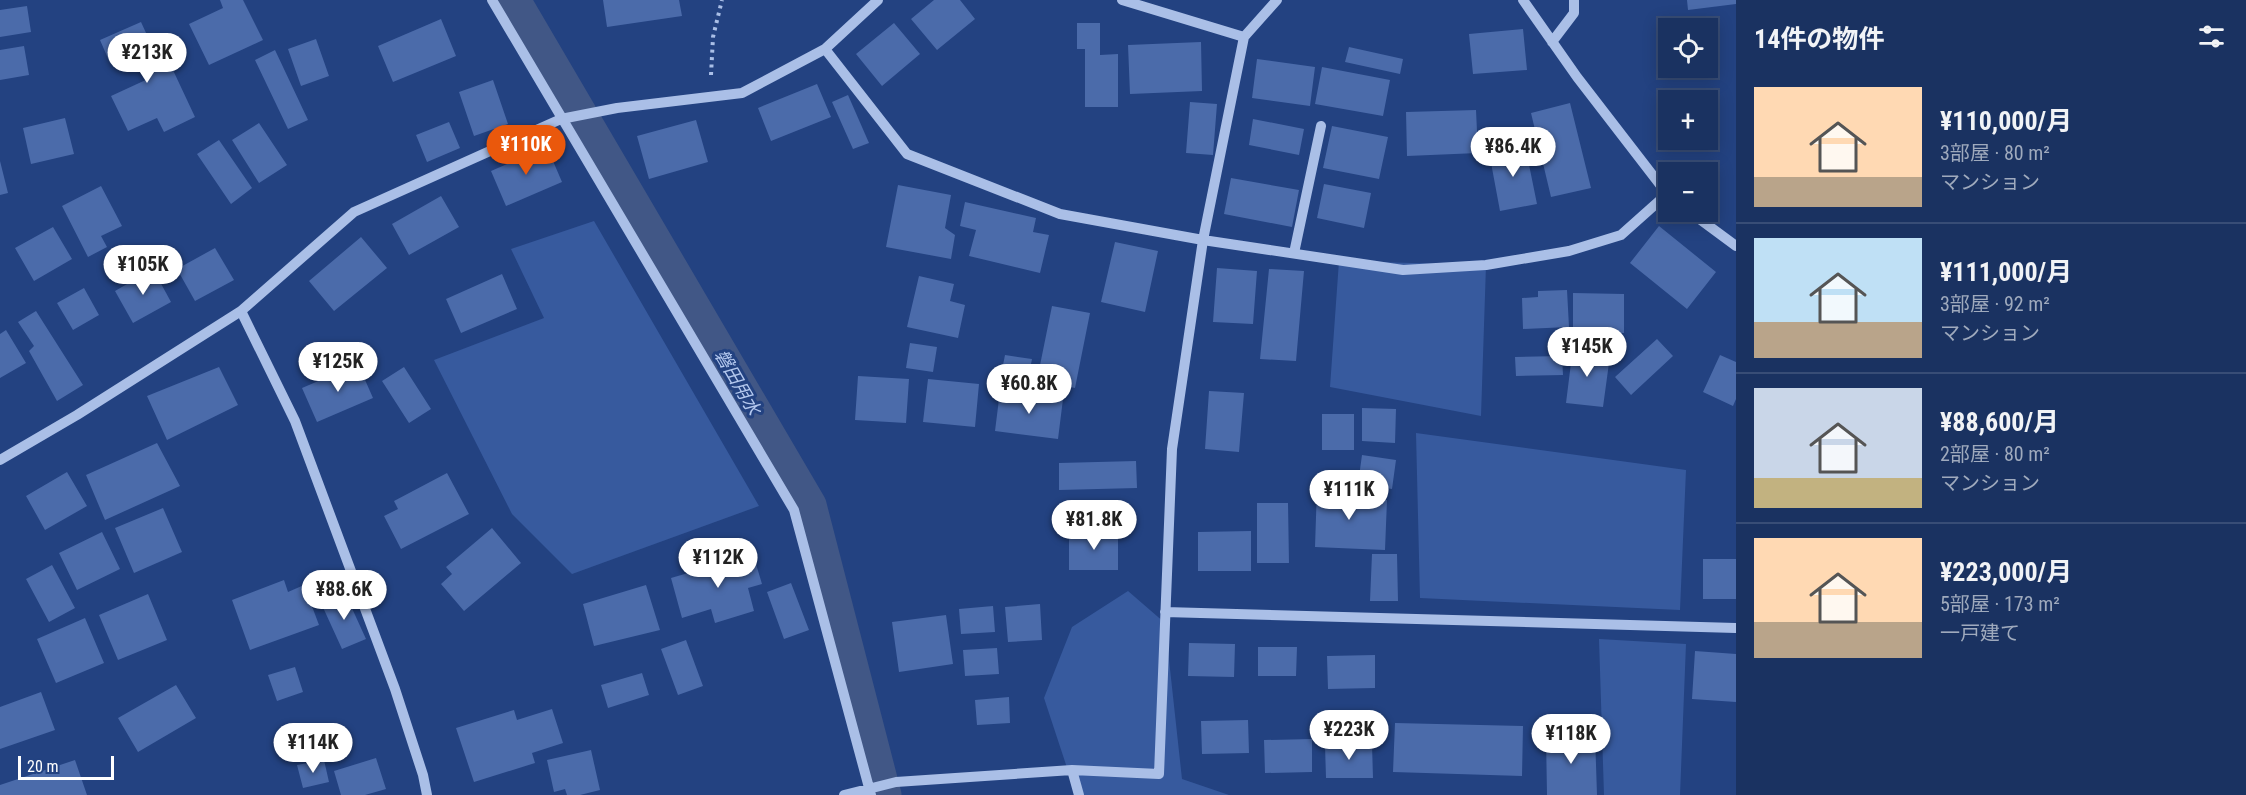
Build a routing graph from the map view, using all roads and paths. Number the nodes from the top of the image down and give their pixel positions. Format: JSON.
{"nodes":[{"id":1,"x":492,"y":0,"type":"edge"},
{"id":2,"x":722,"y":0,"type":"edge"},
{"id":3,"x":878,"y":0,"type":"edge"},
{"id":4,"x":1122,"y":0,"type":"edge"},
{"id":5,"x":1277,"y":0,"type":"edge"},
{"id":6,"x":1523,"y":0,"type":"edge"},
{"id":7,"x":1574,"y":0,"type":"edge"},
{"id":8,"x":1244,"y":37,"type":"junction"},
{"id":9,"x":1552,"y":42,"type":"junction"},
{"id":10,"x":825,"y":49,"type":"junction"},
{"id":11,"x":711,"y":97,"type":"junction"},
{"id":12,"x":561,"y":119,"type":"junction"},
{"id":13,"x":1321,"y":126,"type":"dead end"},
{"id":14,"x":1658,"y":182,"type":"edge"},
{"id":15,"x":1658,"y":202,"type":"edge"},
{"id":16,"x":1704,"y":222,"type":"edge"},
{"id":17,"x":1203,"y":240,"type":"junction"},
{"id":18,"x":1736,"y":246,"type":"edge"},
{"id":19,"x":1294,"y":253,"type":"junction"},
{"id":20,"x":242,"y":311,"type":"junction"},
{"id":21,"x":0,"y":460,"type":"edge"},
{"id":22,"x":1165,"y":612,"type":"junction"},
{"id":23,"x":1736,"y":628,"type":"edge"},
{"id":24,"x":1072,"y":770,"type":"junction"},
{"id":25,"x":871,"y":790,"type":"edge"},
{"id":26,"x":427,"y":795,"type":"edge"},
{"id":27,"x":844,"y":795,"type":"edge"},
{"id":28,"x":1079,"y":795,"type":"edge"}],
"edges":[{"from":1,"to":12,"type":"street"},
{"from":2,"to":11,"type":"path"},
{"from":3,"to":10,"type":"street"},
{"from":4,"to":8,"type":"street"},
{"from":5,"to":8,"type":"street"},
{"from":6,"to":9,"type":"street"},
{"from":7,"to":9,"type":"street"},
{"from":8,"to":17,"type":"street"},
{"from":9,"to":14,"type":"street"},
{"from":10,"to":11,"type":"street"},
{"from":10,"to":17,"type":"street"},
{"from":11,"to":12,"type":"street"},
{"from":12,"to":20,"type":"street"},
{"from":12,"to":25,"type":"street"},
{"from":13,"to":19,"type":"street"},
{"from":15,"to":19,"type":"street"},
{"from":16,"to":18,"type":"street"},
{"from":17,"to":19,"type":"street"},
{"from":17,"to":22,"type":"street"},
{"from":20,"to":21,"type":"street"},
{"from":20,"to":26,"type":"street"},
{"from":22,"to":23,"type":"street"},
{"from":22,"to":24,"type":"street"},
{"from":24,"to":25,"type":"street"},
{"from":24,"to":28,"type":"street"},
{"from":25,"to":27,"type":"street"}]}
